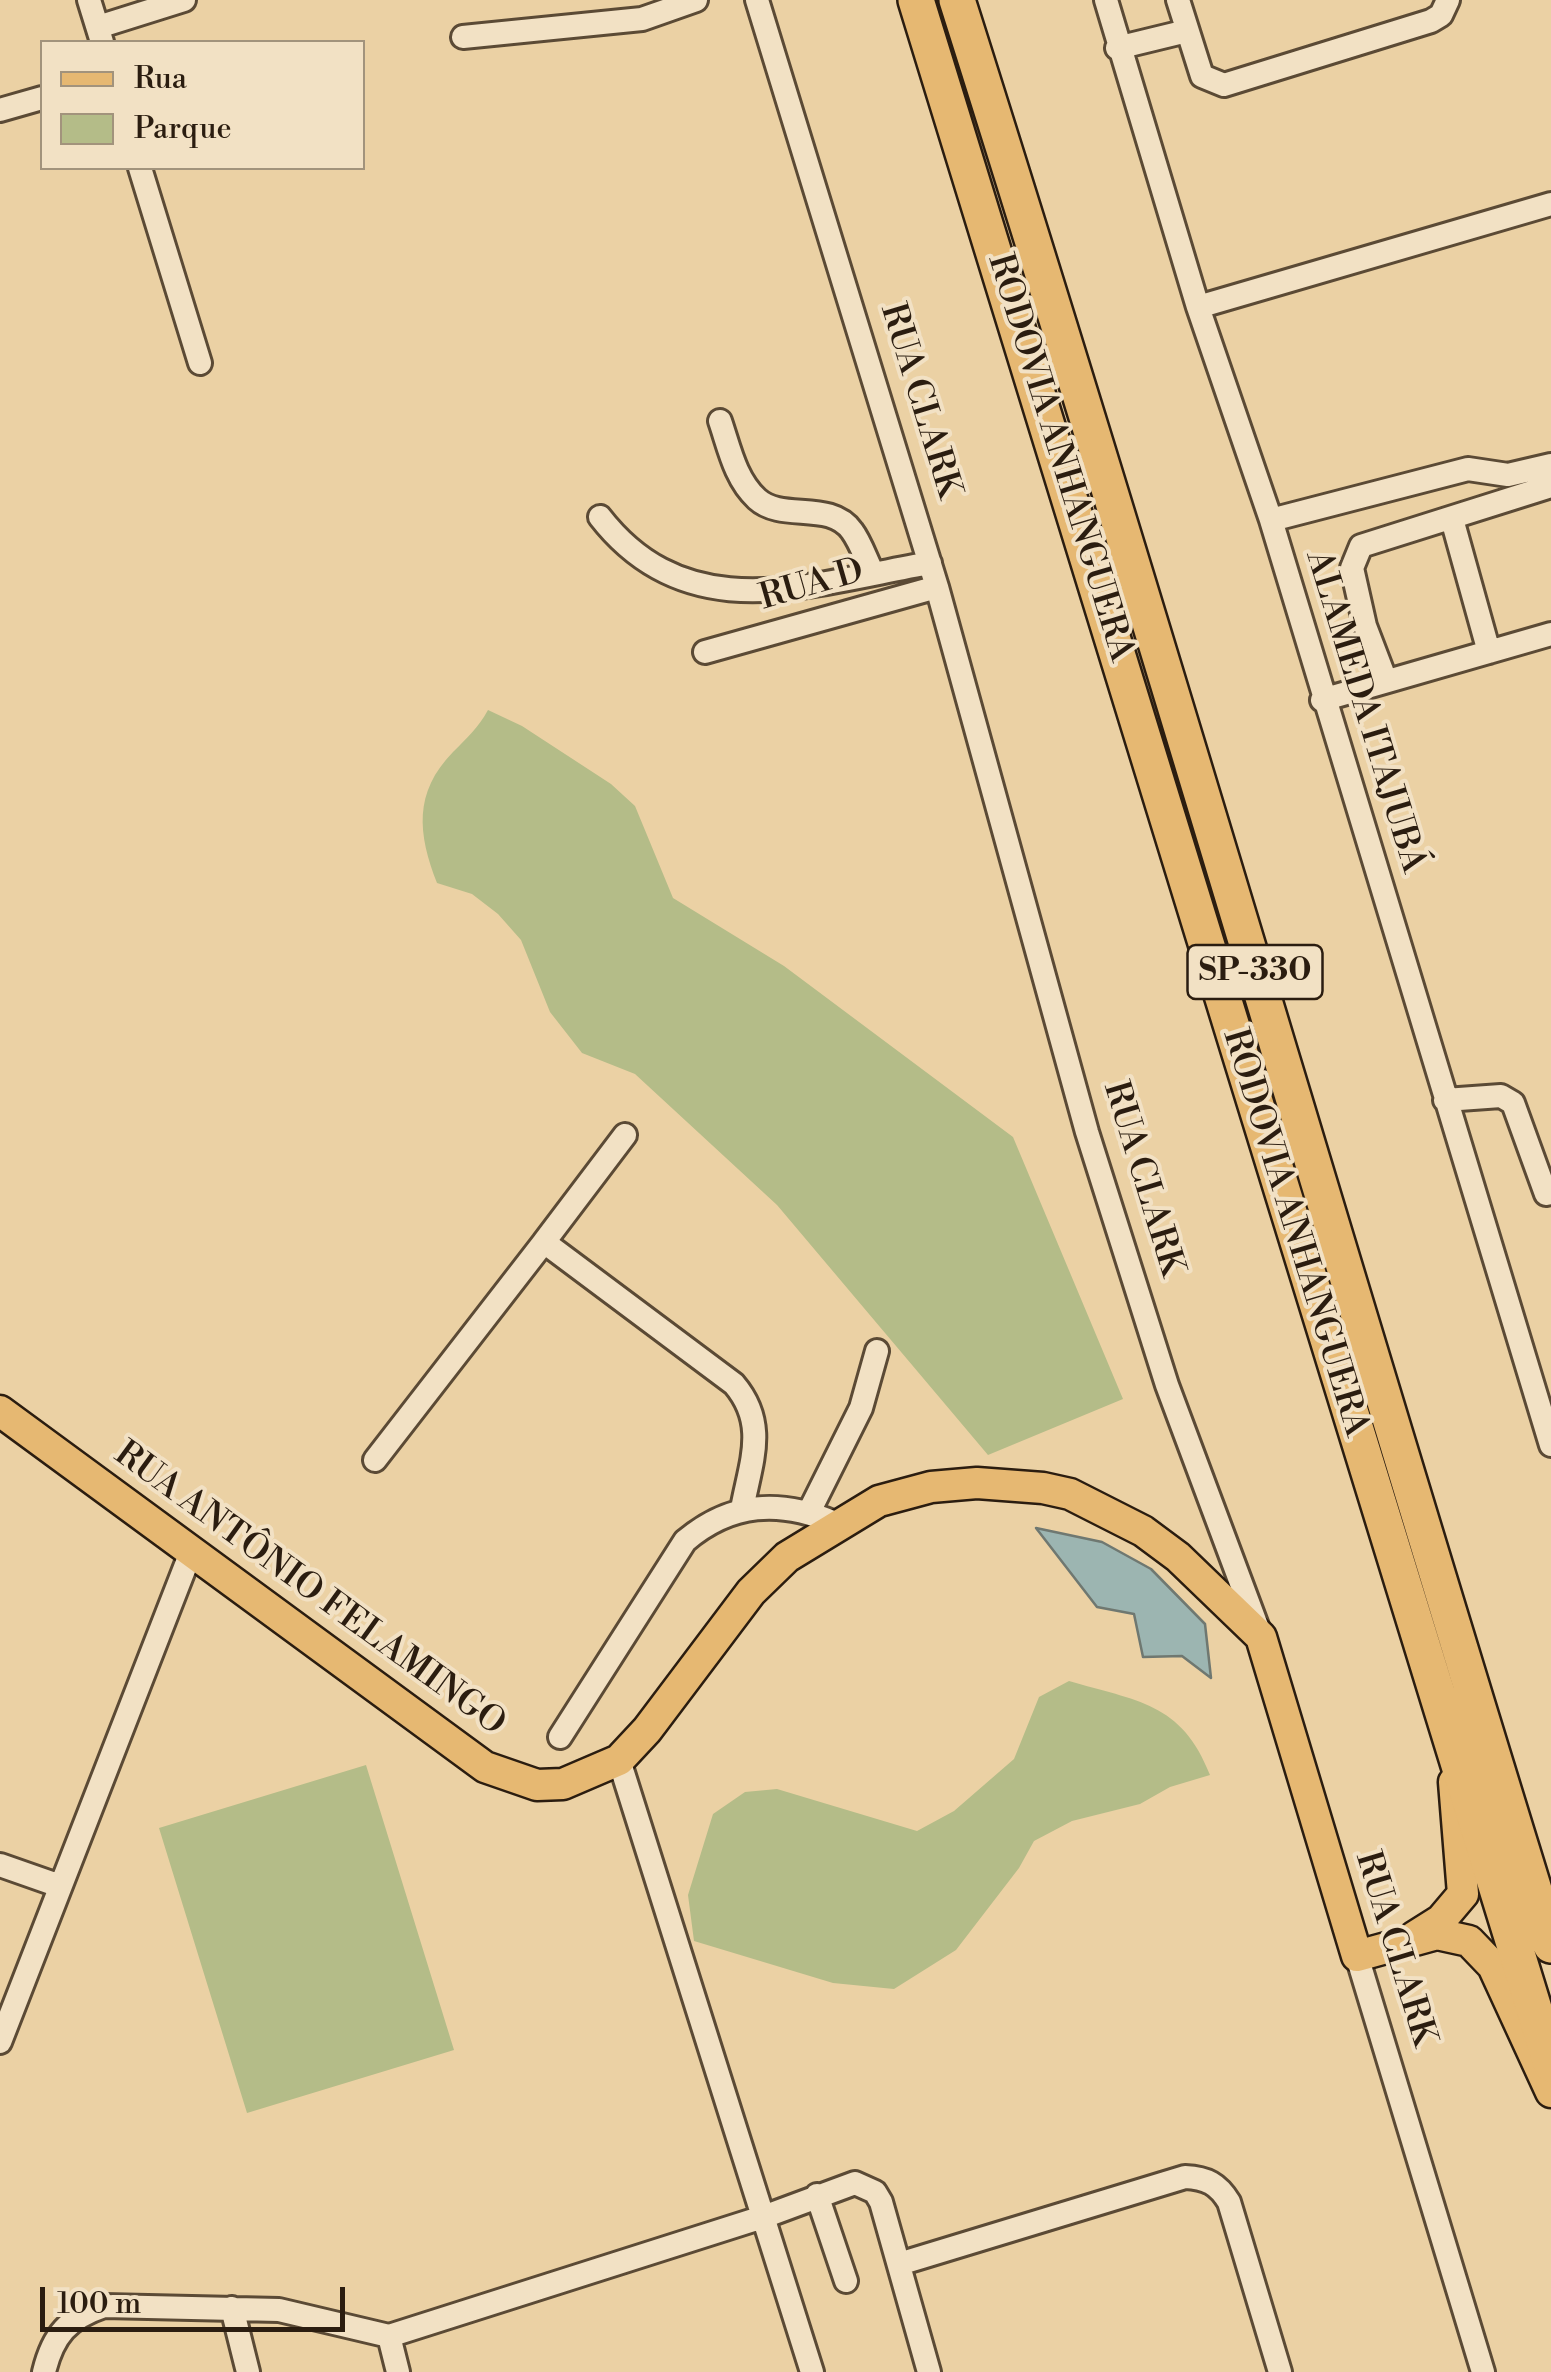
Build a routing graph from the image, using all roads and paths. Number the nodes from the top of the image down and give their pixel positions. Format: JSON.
{"nodes":[{"id":1,"x":89,"y":0,"type":"edge"},
{"id":2,"x":184,"y":0,"type":"edge"},
{"id":3,"x":696,"y":0,"type":"edge"},
{"id":4,"x":757,"y":0,"type":"edge"},
{"id":5,"x":916,"y":0,"type":"edge"},
{"id":6,"x":957,"y":0,"type":"edge"},
{"id":7,"x":1106,"y":0,"type":"edge"},
{"id":8,"x":1178,"y":0,"type":"edge"},
{"id":9,"x":1448,"y":0,"type":"edge"},
{"id":10,"x":1188,"y":32,"type":"junction"},
{"id":11,"x":100,"y":35,"type":"edge"},
{"id":12,"x":463,"y":37,"type":"dead end"},
{"id":13,"x":1117,"y":48,"type":"junction"},
{"id":14,"x":40,"y":99,"type":"edge"},
{"id":15,"x":0,"y":110,"type":"edge"},
{"id":16,"x":141,"y":170,"type":"edge"},
{"id":17,"x":1551,"y":204,"type":"edge"},
{"id":18,"x":1198,"y":307,"type":"junction"},
{"id":19,"x":200,"y":363,"type":"dead end"},
{"id":20,"x":720,"y":421,"type":"dead end"},
{"id":21,"x":1551,"y":465,"type":"edge"},
{"id":22,"x":1551,"y":486,"type":"edge"},
{"id":23,"x":600,"y":517,"type":"dead end"},
{"id":24,"x":1452,"y":519,"type":"junction"},
{"id":25,"x":1271,"y":520,"type":"junction"},
{"id":26,"x":930,"y":564,"type":"junction"},
{"id":27,"x":873,"y":573,"type":"junction"},
{"id":28,"x":937,"y":588,"type":"junction"},
{"id":29,"x":1551,"y":634,"type":"edge"},
{"id":30,"x":705,"y":652,"type":"dead end"},
{"id":31,"x":1489,"y":652,"type":"junction"},
{"id":32,"x":1386,"y":682,"type":"junction"},
{"id":33,"x":1322,"y":700,"type":"junction"},
{"id":34,"x":1445,"y":1100,"type":"junction"},
{"id":35,"x":624,"y":1135,"type":"dead end"},
{"id":36,"x":1550,"y":1198,"type":"edge"},
{"id":37,"x":544,"y":1242,"type":"junction"},
{"id":38,"x":877,"y":1351,"type":"dead end"},
{"id":39,"x":0,"y":1411,"type":"edge"},
{"id":40,"x":1551,"y":1445,"type":"edge"},
{"id":41,"x":375,"y":1460,"type":"dead end"},
{"id":42,"x":742,"y":1509,"type":"junction"},
{"id":43,"x":822,"y":1517,"type":"junction"},
{"id":44,"x":191,"y":1552,"type":"junction"},
{"id":45,"x":1261,"y":1637,"type":"junction"},
{"id":46,"x":560,"y":1738,"type":"dead end"},
{"id":47,"x":1450,"y":1739,"type":"junction"},
{"id":48,"x":619,"y":1760,"type":"junction"},
{"id":49,"x":0,"y":1865,"type":"edge"},
{"id":50,"x":60,"y":1886,"type":"junction"},
{"id":51,"x":1408,"y":1941,"type":"junction"},
{"id":52,"x":1551,"y":1946,"type":"edge"},
{"id":53,"x":1357,"y":1956,"type":"junction"},
{"id":54,"x":0,"y":2042,"type":"edge"},
{"id":55,"x":1551,"y":2064,"type":"edge"},
{"id":56,"x":1551,"y":2092,"type":"edge"},
{"id":57,"x":818,"y":2195,"type":"junction"},
{"id":58,"x":766,"y":2216,"type":"junction"},
{"id":59,"x":899,"y":2264,"type":"junction"},
{"id":60,"x":846,"y":2281,"type":"dead end"},
{"id":61,"x":232,"y":2308,"type":"junction"},
{"id":62,"x":389,"y":2336,"type":"junction"},
{"id":63,"x":810,"y":2371,"type":"edge"},
{"id":64,"x":44,"y":2372,"type":"edge"},
{"id":65,"x":248,"y":2372,"type":"edge"},
{"id":66,"x":398,"y":2372,"type":"edge"},
{"id":67,"x":929,"y":2372,"type":"edge"},
{"id":68,"x":1280,"y":2372,"type":"edge"},
{"id":69,"x":1484,"y":2372,"type":"edge"}],
"edges":[{"from":1,"to":11,"type":"street"},
{"from":2,"to":11,"type":"street"},
{"from":3,"to":12,"type":"street"},
{"from":4,"to":26,"type":"street","name":"RUA CLARK"},
{"from":5,"to":47,"type":"highway","name":"RODOVIA ANHANGUERA","number":"SP-330"},
{"from":6,"to":52,"type":"highway","name":"RODOVIA ANHANGUERA","number":"SP-330"},
{"from":7,"to":13,"type":"street","name":"ALAMEDA ITAJUBÁ"},
{"from":8,"to":10,"type":"street"},
{"from":9,"to":10,"type":"street"},
{"from":10,"to":13,"type":"street"},
{"from":13,"to":18,"type":"street","name":"ALAMEDA ITAJUBÁ"},
{"from":14,"to":15,"type":"street"},
{"from":16,"to":19,"type":"street"},
{"from":17,"to":18,"type":"street"},
{"from":18,"to":25,"type":"street","name":"ALAMEDA ITAJUBÁ"},
{"from":20,"to":27,"type":"street"},
{"from":21,"to":25,"type":"street"},
{"from":22,"to":24,"type":"street"},
{"from":23,"to":27,"type":"street"},
{"from":24,"to":31,"type":"street"},
{"from":24,"to":32,"type":"street"},
{"from":25,"to":33,"type":"street","name":"ALAMEDA ITAJUBÁ"},
{"from":26,"to":27,"type":"street"},
{"from":26,"to":28,"type":"street","name":"RUA CLARK"},
{"from":28,"to":30,"type":"street","name":"RUA D"},
{"from":28,"to":45,"type":"street","name":"RUA CLARK"},
{"from":29,"to":31,"type":"street"},
{"from":31,"to":32,"type":"street"},
{"from":32,"to":33,"type":"street"},
{"from":33,"to":34,"type":"street","name":"ALAMEDA ITAJUBÁ"},
{"from":34,"to":36,"type":"street"},
{"from":34,"to":40,"type":"street","name":"ALAMEDA ITAJUBÁ"},
{"from":35,"to":37,"type":"street"},
{"from":37,"to":41,"type":"street"},
{"from":37,"to":42,"type":"street"},
{"from":38,"to":43,"type":"street"},
{"from":39,"to":44,"type":"main road","name":"RUA ANTÔNIO FELAMINGO"},
{"from":42,"to":43,"type":"street"},
{"from":42,"to":46,"type":"street"},
{"from":43,"to":45,"type":"main road","name":"RUA ANTÔNIO FELAMINGO"},
{"from":43,"to":48,"type":"main road","name":"RUA ANTÔNIO FELAMINGO"},
{"from":44,"to":48,"type":"main road","name":"RUA ANTÔNIO FELAMINGO"},
{"from":44,"to":50,"type":"street"},
{"from":45,"to":53,"type":"main road","name":"RUA CLARK"},
{"from":47,"to":51,"type":"main road"},
{"from":47,"to":55,"type":"highway","name":"RODOVIA ANHANGUERA","number":"SP-330"},
{"from":48,"to":58,"type":"street"},
{"from":49,"to":50,"type":"street"},
{"from":50,"to":54,"type":"street"},
{"from":51,"to":53,"type":"main road"},
{"from":51,"to":56,"type":"main road"},
{"from":53,"to":69,"type":"street","name":"RUA CLARK"},
{"from":57,"to":58,"type":"street"},
{"from":57,"to":59,"type":"street"},
{"from":57,"to":60,"type":"street"},
{"from":58,"to":62,"type":"street"},
{"from":58,"to":63,"type":"street"},
{"from":59,"to":67,"type":"street"},
{"from":59,"to":68,"type":"street"},
{"from":61,"to":62,"type":"street"},
{"from":61,"to":64,"type":"street"},
{"from":61,"to":65,"type":"street"},
{"from":62,"to":66,"type":"street"}]}
